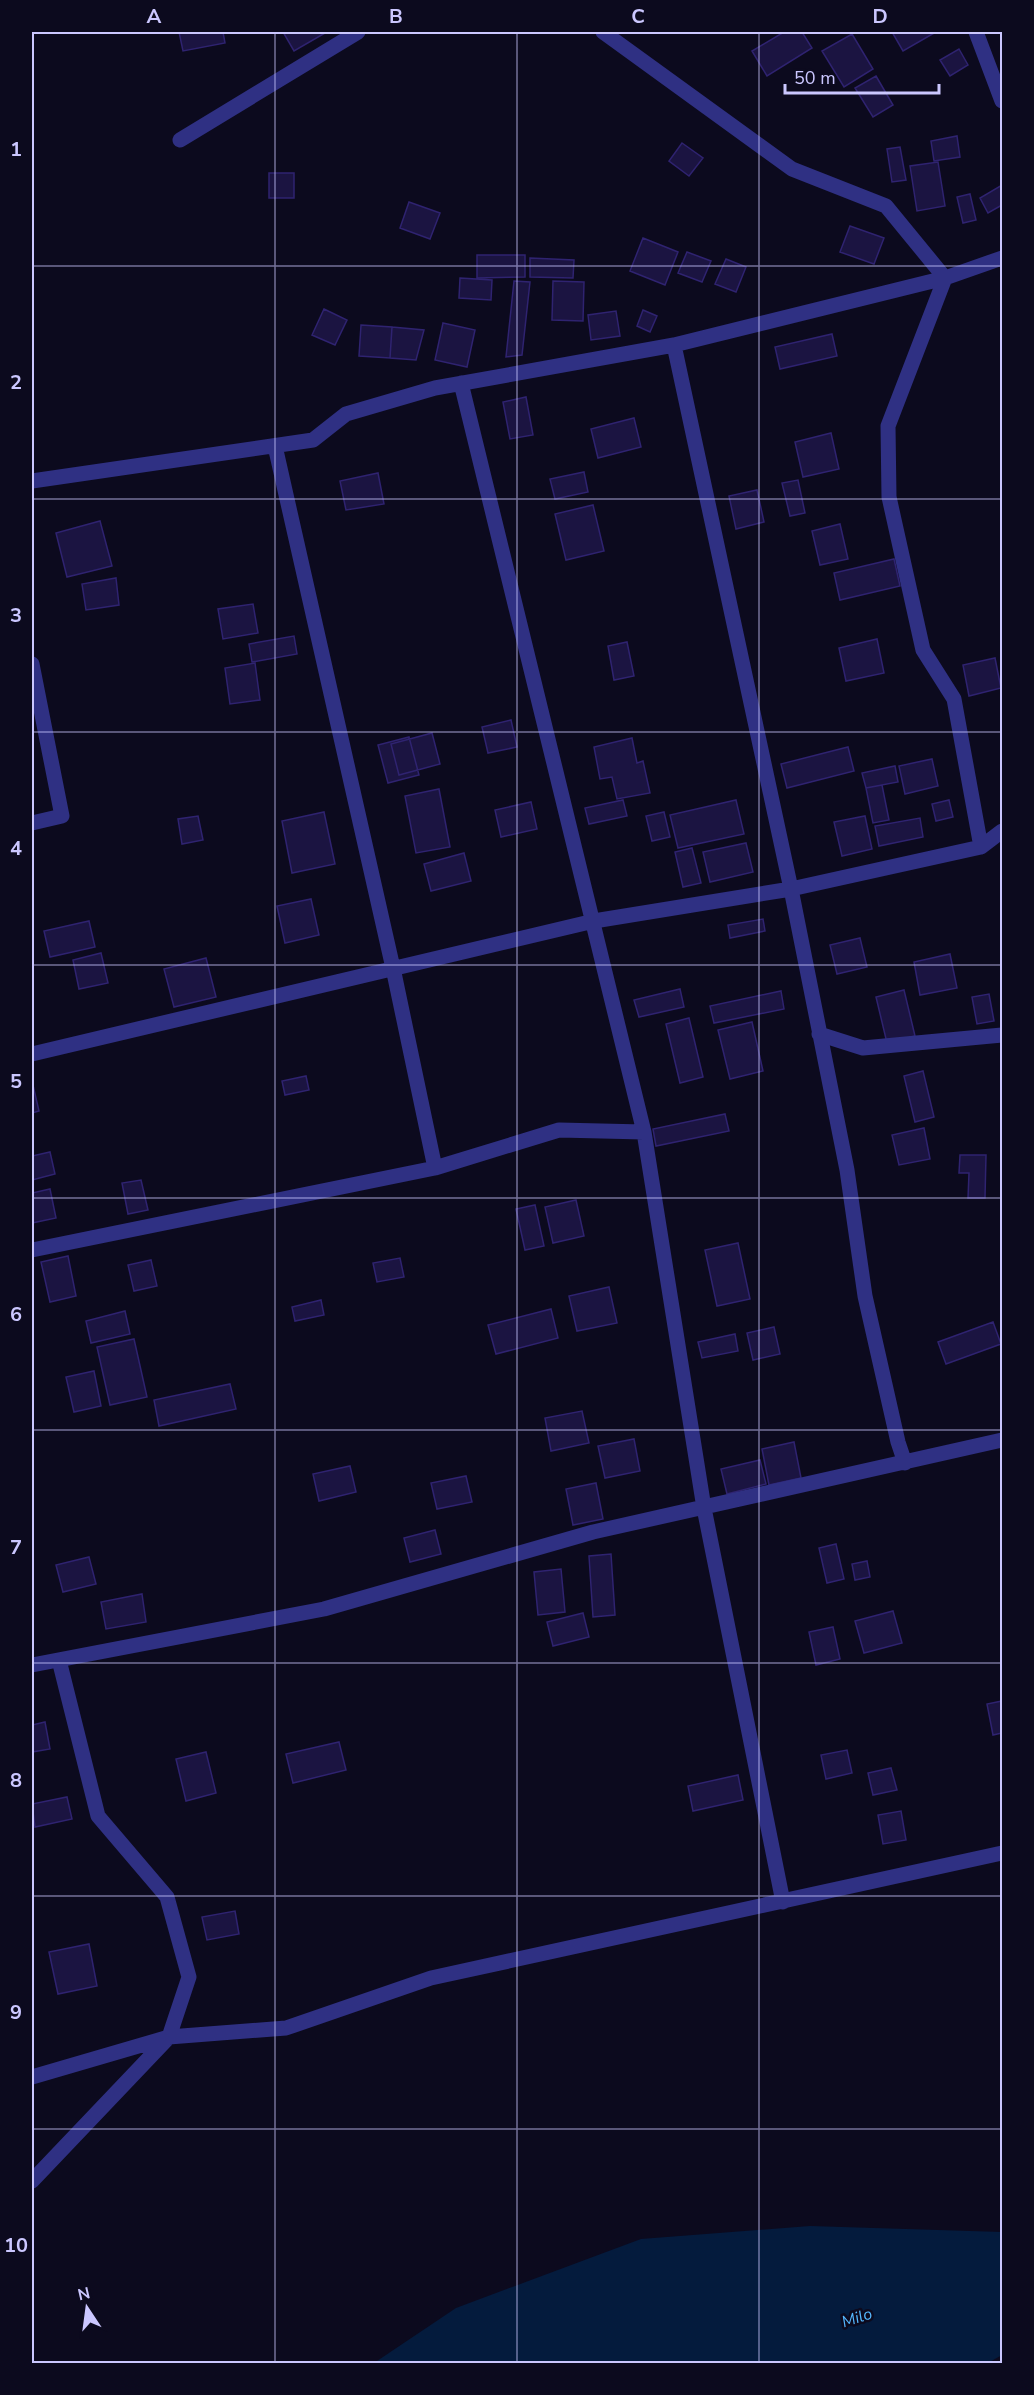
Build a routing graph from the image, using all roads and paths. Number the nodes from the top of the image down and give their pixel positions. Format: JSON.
{"nodes":[{"id":1,"x":358,"y":32,"type":"edge"},
{"id":2,"x":603,"y":32,"type":"edge"},
{"id":3,"x":976,"y":32,"type":"edge"},
{"id":4,"x":1002,"y":101,"type":"edge"},
{"id":5,"x":180,"y":140,"type":"dead end"},
{"id":6,"x":1002,"y":258,"type":"edge"},
{"id":7,"x":945,"y":278,"type":"junction"},
{"id":8,"x":674,"y":345,"type":"junction"},
{"id":9,"x":461,"y":383,"type":"junction"},
{"id":10,"x":275,"y":446,"type":"junction"},
{"id":11,"x":32,"y":481,"type":"edge"},
{"id":12,"x":32,"y":664,"type":"edge"},
{"id":13,"x":32,"y":823,"type":"edge"},
{"id":14,"x":1002,"y":831,"type":"edge"},
{"id":15,"x":981,"y":847,"type":"junction"},
{"id":16,"x":791,"y":889,"type":"junction"},
{"id":17,"x":594,"y":921,"type":"junction"},
{"id":18,"x":393,"y":968,"type":"junction"},
{"id":19,"x":819,"y":1034,"type":"junction"},
{"id":20,"x":1002,"y":1035,"type":"edge"},
{"id":21,"x":32,"y":1053,"type":"edge"},
{"id":22,"x":644,"y":1131,"type":"junction"},
{"id":23,"x":435,"y":1168,"type":"junction"},
{"id":24,"x":32,"y":1250,"type":"edge"},
{"id":25,"x":1002,"y":1440,"type":"edge"},
{"id":26,"x":905,"y":1463,"type":"junction"},
{"id":27,"x":704,"y":1508,"type":"junction"},
{"id":28,"x":58,"y":1660,"type":"junction"},
{"id":29,"x":32,"y":1665,"type":"edge"},
{"id":30,"x":1002,"y":1853,"type":"edge"},
{"id":31,"x":783,"y":1902,"type":"junction"},
{"id":32,"x":169,"y":2037,"type":"junction"},
{"id":33,"x":32,"y":2077,"type":"edge"},
{"id":34,"x":32,"y":2181,"type":"edge"}],
"edges":[{"from":1,"to":5,"type":"street"},
{"from":2,"to":7,"type":"street"},
{"from":3,"to":4,"type":"street"},
{"from":6,"to":7,"type":"street"},
{"from":7,"to":8,"type":"street"},
{"from":7,"to":15,"type":"street"},
{"from":8,"to":9,"type":"street"},
{"from":8,"to":16,"type":"street"},
{"from":9,"to":10,"type":"street"},
{"from":9,"to":17,"type":"street"},
{"from":10,"to":11,"type":"street"},
{"from":10,"to":18,"type":"street"},
{"from":12,"to":13,"type":"street"},
{"from":14,"to":15,"type":"street"},
{"from":15,"to":16,"type":"street"},
{"from":16,"to":17,"type":"street"},
{"from":16,"to":19,"type":"street"},
{"from":17,"to":18,"type":"street"},
{"from":17,"to":22,"type":"street"},
{"from":18,"to":21,"type":"street"},
{"from":18,"to":23,"type":"street"},
{"from":19,"to":20,"type":"street"},
{"from":19,"to":26,"type":"street"},
{"from":22,"to":23,"type":"street"},
{"from":22,"to":27,"type":"street"},
{"from":23,"to":24,"type":"street"},
{"from":25,"to":26,"type":"street"},
{"from":26,"to":27,"type":"street"},
{"from":27,"to":28,"type":"street"},
{"from":27,"to":31,"type":"street"},
{"from":28,"to":29,"type":"street"},
{"from":28,"to":32,"type":"street"},
{"from":30,"to":31,"type":"street"},
{"from":31,"to":32,"type":"street"},
{"from":32,"to":33,"type":"street"},
{"from":32,"to":34,"type":"street"}]}
